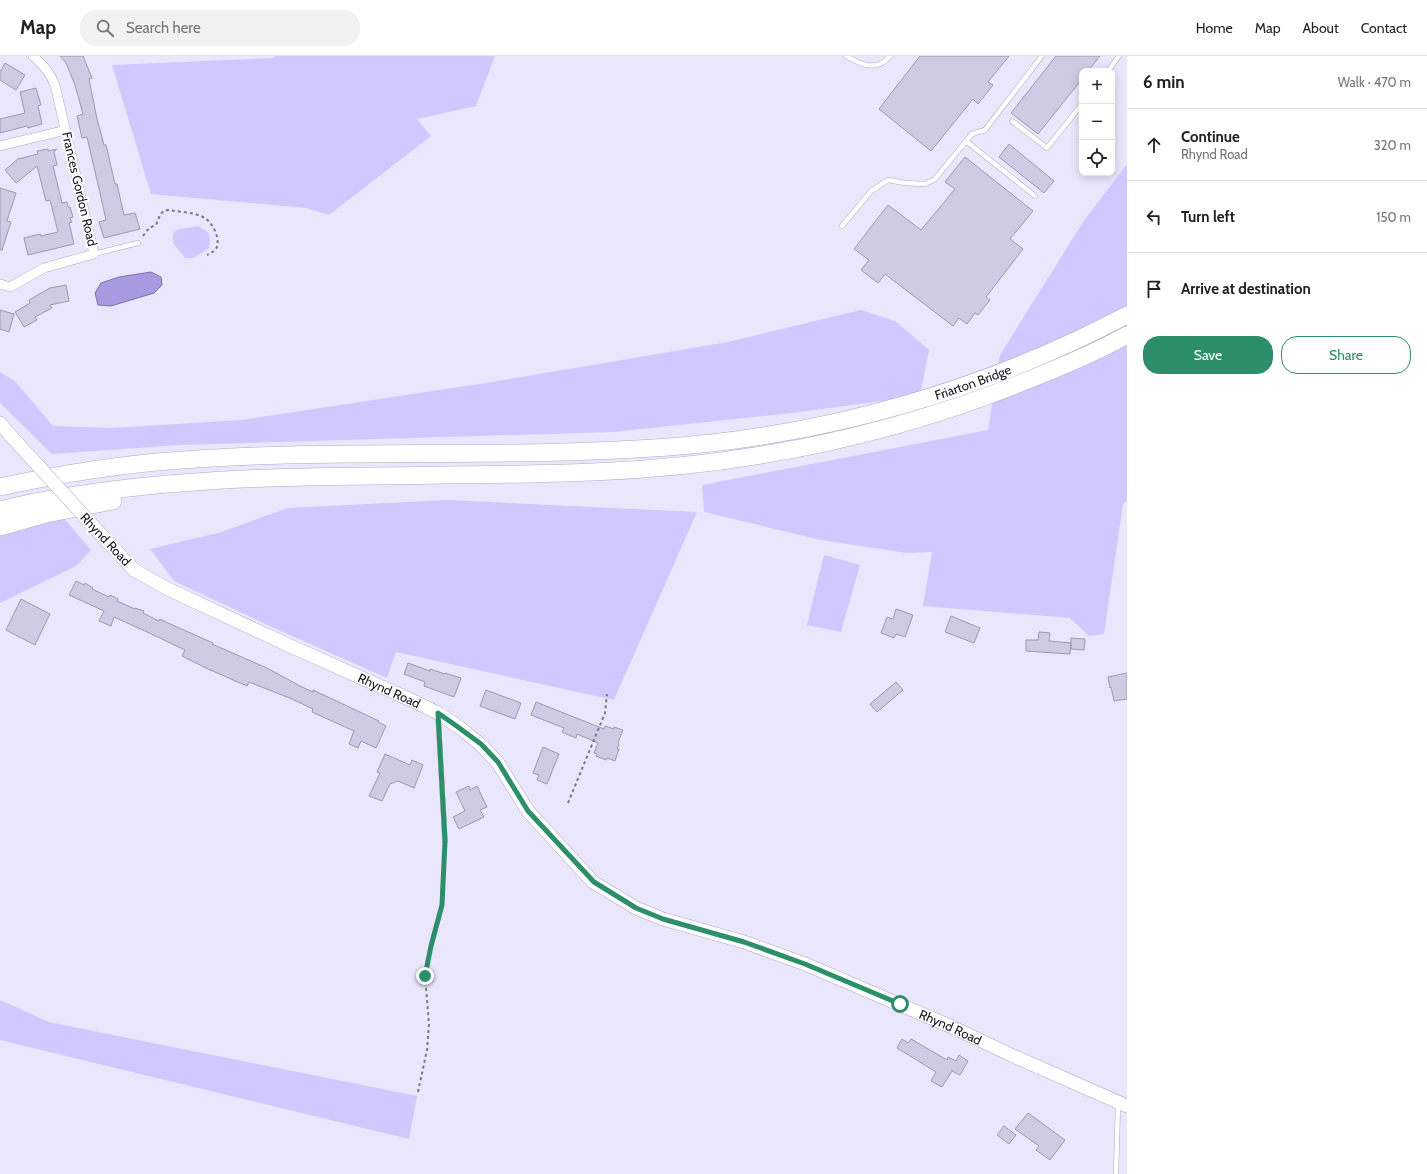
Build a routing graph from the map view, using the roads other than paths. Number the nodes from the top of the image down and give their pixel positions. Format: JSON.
{"nodes":[{"id":1,"x":33,"y":56,"type":"edge"},
{"id":2,"x":846,"y":56,"type":"edge"},
{"id":3,"x":890,"y":56,"type":"edge"},
{"id":4,"x":1042,"y":56,"type":"edge"},
{"id":5,"x":1120,"y":56,"type":"edge"},
{"id":6,"x":1110,"y":68,"type":"edge"},
{"id":7,"x":1079,"y":108,"type":"edge"},
{"id":8,"x":1012,"y":121,"type":"dead end"},
{"id":9,"x":66,"y":130,"type":"junction"},
{"id":10,"x":966,"y":141,"type":"junction"},
{"id":11,"x":0,"y":146,"type":"edge"},
{"id":12,"x":1035,"y":196,"type":"dead end"},
{"id":13,"x":842,"y":226,"type":"dead end"},
{"id":14,"x":138,"y":244,"type":"road end"},
{"id":15,"x":94,"y":254,"type":"junction"},
{"id":16,"x":0,"y":284,"type":"edge"},
{"id":17,"x":1127,"y":315,"type":"edge"},
{"id":18,"x":1127,"y":336,"type":"edge"},
{"id":19,"x":0,"y":423,"type":"edge"},
{"id":20,"x":235,"y":479,"type":"junction"},
{"id":21,"x":0,"y":487,"type":"edge"},
{"id":22,"x":0,"y":510,"type":"edge"},
{"id":23,"x":0,"y":527,"type":"edge"},
{"id":24,"x":438,"y":713,"type":"junction"},
{"id":25,"x":445,"y":841,"type":"road end"},
{"id":26,"x":1123,"y":1104,"type":"edge"},
{"id":27,"x":1116,"y":1174,"type":"edge"}],
"edges":[{"from":1,"to":9,"type":"street","name":"Frances Gordon Road"},
{"from":2,"to":3,"type":"lane"},
{"from":4,"to":10,"type":"lane"},
{"from":5,"to":6,"type":"lane"},
{"from":7,"to":8,"type":"lane"},
{"from":9,"to":11,"type":"street"},
{"from":9,"to":15,"type":"street","name":"Frances Gordon Road"},
{"from":10,"to":12,"type":"lane"},
{"from":10,"to":13,"type":"lane"},
{"from":14,"to":15,"type":"lane"},
{"from":15,"to":16,"type":"street","name":"Frances Gordon Road"},
{"from":17,"to":21,"type":"highway","name":"Friarton Bridge"},
{"from":18,"to":20,"type":"highway","name":"Friarton Bridge"},
{"from":19,"to":24,"type":"street","name":"Rhynd Road","bridge":true},
{"from":20,"to":22,"type":"highway"},
{"from":20,"to":23,"type":"highway"},
{"from":24,"to":25,"type":"lane"},
{"from":24,"to":26,"type":"street","name":"Rhynd Road"},
{"from":26,"to":27,"type":"lane"}]}
